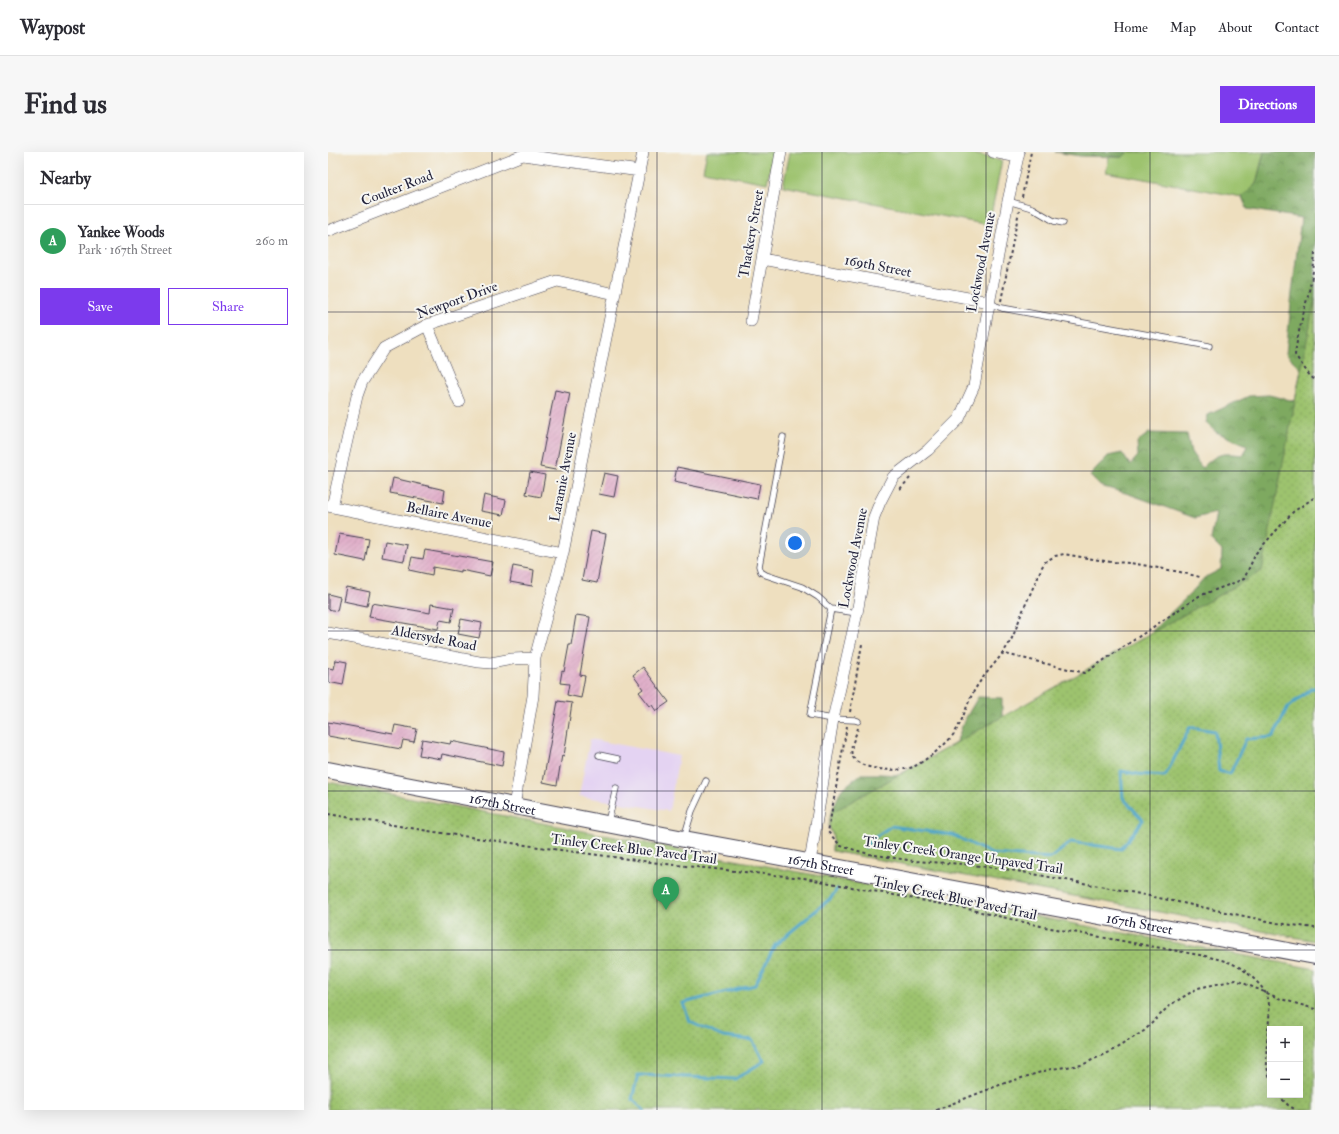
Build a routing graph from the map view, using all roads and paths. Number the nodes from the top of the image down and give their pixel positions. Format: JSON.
{"nodes":[{"id":1,"x":643,"y":152,"type":"edge"},
{"id":2,"x":781,"y":152,"type":"edge"},
{"id":3,"x":992,"y":152,"type":"edge"},
{"id":4,"x":1019,"y":154,"type":"edge"},
{"id":5,"x":640,"y":171,"type":"junction"},
{"id":6,"x":1008,"y":201,"type":"junction"},
{"id":7,"x":1063,"y":223,"type":"dead end"},
{"id":8,"x":328,"y":231,"type":"edge"},
{"id":9,"x":1315,"y":253,"type":"edge"},
{"id":10,"x":762,"y":259,"type":"junction"},
{"id":11,"x":615,"y":294,"type":"junction"},
{"id":12,"x":989,"y":302,"type":"junction"},
{"id":13,"x":751,"y":321,"type":"dead end"},
{"id":14,"x":427,"y":324,"type":"junction"},
{"id":15,"x":1209,"y":346,"type":"dead end"},
{"id":16,"x":1315,"y":380,"type":"edge"},
{"id":17,"x":458,"y":402,"type":"dead end"},
{"id":18,"x":783,"y":437,"type":"dead end"},
{"id":19,"x":1315,"y":497,"type":"edge"},
{"id":20,"x":330,"y":507,"type":"edge"},
{"id":21,"x":563,"y":553,"type":"junction"},
{"id":22,"x":1200,"y":577,"type":"dead end"},
{"id":23,"x":831,"y":609,"type":"junction"},
{"id":24,"x":857,"y":613,"type":"junction"},
{"id":25,"x":328,"y":632,"type":"edge"},
{"id":26,"x":862,"y":644,"type":"dead end"},
{"id":27,"x":1002,"y":653,"type":"junction"},
{"id":28,"x":535,"y":658,"type":"junction"},
{"id":29,"x":833,"y":719,"type":"junction"},
{"id":30,"x":848,"y":720,"type":"junction"},
{"id":31,"x":858,"y":721,"type":"joint"},
{"id":32,"x":599,"y":755,"type":"dead end"},
{"id":33,"x":618,"y":759,"type":"dead end"},
{"id":34,"x":328,"y":770,"type":"edge"},
{"id":35,"x":706,"y":781,"type":"dead end"},
{"id":36,"x":616,"y":788,"type":"dead end"},
{"id":37,"x":514,"y":806,"type":"junction"},
{"id":38,"x":328,"y":814,"type":"edge"},
{"id":39,"x":608,"y":824,"type":"junction"},
{"id":40,"x":684,"y":839,"type":"junction"},
{"id":41,"x":810,"y":862,"type":"junction"},
{"id":42,"x":1315,"y":928,"type":"edge"},
{"id":43,"x":1315,"y":956,"type":"edge"},
{"id":44,"x":1265,"y":992,"type":"junction"},
{"id":45,"x":1315,"y":1010,"type":"edge"},
{"id":46,"x":1267,"y":1068,"type":"edge"},
{"id":47,"x":1281,"y":1098,"type":"edge"},
{"id":48,"x":936,"y":1110,"type":"edge"},
{"id":49,"x":1296,"y":1110,"type":"edge"}],
"edges":[{"from":1,"to":5,"type":"street","name":"Laramie Avenue"},
{"from":2,"to":10,"type":"street","name":"Thackery Street"},
{"from":3,"to":4,"type":"street"},
{"from":4,"to":6,"type":"street","name":"Lockwood Avenue"},
{"from":5,"to":8,"type":"street","name":"Coulter Road"},
{"from":5,"to":11,"type":"street","name":"Laramie Avenue"},
{"from":6,"to":7,"type":"lane"},
{"from":6,"to":12,"type":"street","name":"Lockwood Avenue"},
{"from":9,"to":16,"type":"path"},
{"from":10,"to":12,"type":"street","name":"169th Street"},
{"from":10,"to":13,"type":"street","name":"Thackery Street"},
{"from":11,"to":14,"type":"street","name":"Newport Drive"},
{"from":11,"to":21,"type":"street","name":"Laramie Avenue"},
{"from":12,"to":15,"type":"lane"},
{"from":12,"to":24,"type":"street","name":"Lockwood Avenue"},
{"from":14,"to":17,"type":"street"},
{"from":14,"to":20,"type":"street","name":"Newport Drive"},
{"from":18,"to":23,"type":"lane"},
{"from":19,"to":27,"type":"path"},
{"from":20,"to":21,"type":"street","name":"Bellaire Avenue"},
{"from":21,"to":28,"type":"street","name":"Laramie Avenue"},
{"from":22,"to":27,"type":"path"},
{"from":23,"to":24,"type":"lane"},
{"from":23,"to":29,"type":"lane"},
{"from":24,"to":29,"type":"street","name":"Lockwood Avenue"},
{"from":25,"to":28,"type":"street","name":"Aldersyde Road"},
{"from":26,"to":30,"type":"path","name":"Tinley Creek Orange Unpaved Trail"},
{"from":27,"to":31,"type":"path"},
{"from":28,"to":37,"type":"street","name":"Laramie Avenue"},
{"from":29,"to":30,"type":"lane"},
{"from":29,"to":41,"type":"street","name":"Lockwood Avenue"},
{"from":30,"to":31,"type":"lane"},
{"from":30,"to":42,"type":"path","name":"Tinley Creek Orange Unpaved Trail"},
{"from":32,"to":33,"type":"lane"},
{"from":34,"to":37,"type":"main road","name":"167th Street"},
{"from":35,"to":40,"type":"lane"},
{"from":36,"to":39,"type":"lane"},
{"from":37,"to":39,"type":"main road","name":"167th Street"},
{"from":38,"to":44,"type":"path","name":"Tinley Creek Blue Paved Trail"},
{"from":39,"to":40,"type":"main road","name":"167th Street"},
{"from":40,"to":41,"type":"main road","name":"167th Street"},
{"from":41,"to":43,"type":"main road","name":"167th Street"},
{"from":44,"to":45,"type":"path"},
{"from":44,"to":46,"type":"path"},
{"from":44,"to":48,"type":"path"},
{"from":47,"to":49,"type":"path"}]}
